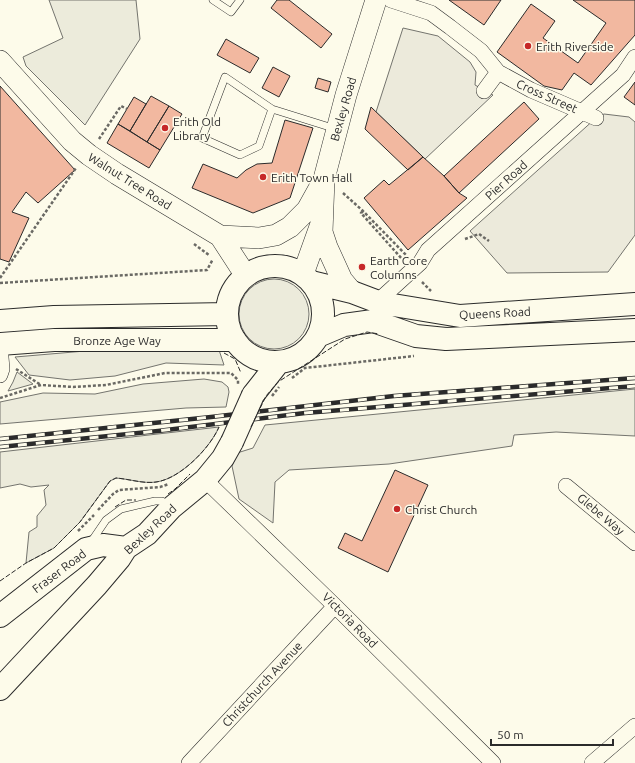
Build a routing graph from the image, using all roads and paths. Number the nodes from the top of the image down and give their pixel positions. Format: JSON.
{"nodes":[{"id":1,"x":213,"y":0,"type":"edge"},
{"id":2,"x":240,"y":0,"type":"edge"},
{"id":3,"x":376,"y":0,"type":"edge"},
{"id":4,"x":391,"y":0,"type":"edge"},
{"id":5,"x":635,"y":57,"type":"edge"},
{"id":6,"x":0,"y":61,"type":"edge"},
{"id":7,"x":498,"y":72,"type":"junction"},
{"id":8,"x":484,"y":91,"type":"dead end"},
{"id":9,"x":127,"y":109,"type":"dead end"},
{"id":10,"x":272,"y":109,"type":"junction"},
{"id":11,"x":582,"y":112,"type":"junction"},
{"id":12,"x":596,"y":118,"type":"dead end"},
{"id":13,"x":336,"y":129,"type":"junction"},
{"id":14,"x":89,"y":155,"type":"junction"},
{"id":15,"x":73,"y":172,"type":"dead end"},
{"id":16,"x":324,"y":179,"type":"junction"},
{"id":17,"x":363,"y":211,"type":"junction"},
{"id":18,"x":322,"y":221,"type":"junction"},
{"id":19,"x":220,"y":236,"type":"junction"},
{"id":20,"x":191,"y":242,"type":"dead end"},
{"id":21,"x":428,"y":250,"type":"junction"},
{"id":22,"x":407,"y":266,"type":"junction"},
{"id":23,"x":246,"y":276,"type":"junction"},
{"id":24,"x":0,"y":278,"type":"edge"},
{"id":25,"x":307,"y":278,"type":"junction"},
{"id":26,"x":0,"y":283,"type":"edge"},
{"id":27,"x":352,"y":292,"type":"junction"},
{"id":28,"x":435,"y":296,"type":"dead end"},
{"id":29,"x":377,"y":302,"type":"junction"},
{"id":30,"x":635,"y":304,"type":"edge"},
{"id":31,"x":227,"y":314,"type":"junction"},
{"id":32,"x":9,"y":320,"type":"edge"},
{"id":33,"x":635,"y":330,"type":"edge"},
{"id":34,"x":318,"y":336,"type":"junction"},
{"id":35,"x":6,"y":344,"type":"edge"},
{"id":36,"x":242,"y":347,"type":"junction"},
{"id":37,"x":421,"y":355,"type":"dead end"},
{"id":38,"x":14,"y":368,"type":"dead end"},
{"id":39,"x":284,"y":371,"type":"junction"},
{"id":40,"x":0,"y":375,"type":"edge"},
{"id":41,"x":284,"y":384,"type":"dead end"},
{"id":42,"x":41,"y":385,"type":"junction"},
{"id":43,"x":245,"y":387,"type":"junction"},
{"id":44,"x":279,"y":387,"type":"dead end"},
{"id":45,"x":0,"y":398,"type":"edge"},
{"id":46,"x":205,"y":480,"type":"junction"},
{"id":47,"x":566,"y":486,"type":"dead end"},
{"id":48,"x":171,"y":508,"type":"junction"},
{"id":49,"x":635,"y":543,"type":"edge"},
{"id":50,"x":126,"y":548,"type":"junction"},
{"id":51,"x":86,"y":549,"type":"junction"},
{"id":52,"x":335,"y":606,"type":"junction"},
{"id":53,"x":0,"y":616,"type":"edge"},
{"id":54,"x":0,"y":689,"type":"edge"},
{"id":55,"x":635,"y":726,"type":"edge"},
{"id":56,"x":189,"y":763,"type":"edge"},
{"id":57,"x":493,"y":763,"type":"edge"},
{"id":58,"x":592,"y":763,"type":"edge"}],
"edges":[{"from":1,"to":2,"type":"lane"},
{"from":3,"to":13,"type":"street","name":"Bexley Road"},
{"from":4,"to":7,"type":"street","name":"Cross Street"},
{"from":5,"to":11,"type":"street","name":"Pier Road"},
{"from":6,"to":14,"type":"street","name":"Walnut Tree Road"},
{"from":7,"to":8,"type":"street"},
{"from":7,"to":11,"type":"street","name":"Cross Street"},
{"from":9,"to":14,"type":"path"},
{"from":10,"to":10,"type":"lane"},
{"from":10,"to":13,"type":"lane"},
{"from":11,"to":12,"type":"street","name":"Cross Street"},
{"from":11,"to":21,"type":"street","name":"Pier Road"},
{"from":13,"to":16,"type":"street","name":"Bexley Road"},
{"from":14,"to":19,"type":"street","name":"Walnut Tree Road"},
{"from":15,"to":24,"type":"path"},
{"from":16,"to":17,"type":"path"},
{"from":16,"to":18,"type":"street","name":"Bexley Road"},
{"from":16,"to":19,"type":"street"},
{"from":17,"to":21,"type":"path"},
{"from":17,"to":22,"type":"path"},
{"from":18,"to":25,"type":"street","name":"Bexley Road"},
{"from":18,"to":27,"type":"street","name":"Bexley Road"},
{"from":19,"to":23,"type":"street","name":"Walnut Tree Road"},
{"from":20,"to":26,"type":"path"},
{"from":21,"to":22,"type":"street","name":"Pier Road"},
{"from":22,"to":28,"type":"path"},
{"from":22,"to":29,"type":"street","name":"Pier Road"},
{"from":23,"to":25,"type":"main road"},
{"from":23,"to":31,"type":"main road"},
{"from":25,"to":27,"type":"main road","name":"Queens Road"},
{"from":25,"to":34,"type":"main road"},
{"from":27,"to":29,"type":"main road","name":"Queens Road"},
{"from":29,"to":30,"type":"main road","name":"Queens Road"},
{"from":31,"to":32,"type":"main road","name":"Bronze Age Way"},
{"from":31,"to":36,"type":"main road"},
{"from":33,"to":34,"type":"main road","name":"Queens Road"},
{"from":34,"to":39,"type":"main road"},
{"from":35,"to":36,"type":"main road","name":"Bronze Age Way"},
{"from":35,"to":40,"type":"street"},
{"from":36,"to":39,"type":"main road"},
{"from":36,"to":43,"type":"main road","name":"Bexley Road"},
{"from":37,"to":39,"type":"path"},
{"from":38,"to":42,"type":"path"},
{"from":39,"to":43,"type":"main road","name":"Bexley Road"},
{"from":41,"to":44,"type":"path"},
{"from":42,"to":43,"type":"path"},
{"from":42,"to":45,"type":"path"},
{"from":43,"to":46,"type":"main road","name":"Bexley Road","bridge":true},
{"from":46,"to":48,"type":"main road","name":"Bexley Road"},
{"from":46,"to":52,"type":"street","name":"Victoria Road"},
{"from":47,"to":49,"type":"street","name":"Glebe Way"},
{"from":48,"to":50,"type":"main road","name":"Bexley Road"},
{"from":48,"to":51,"type":"lane"},
{"from":50,"to":51,"type":"main road","name":"Fraser Road"},
{"from":50,"to":54,"type":"main road","name":"Bexley Road"},
{"from":51,"to":53,"type":"main road","name":"Fraser Road"},
{"from":52,"to":56,"type":"street","name":"Christchurch Avenue"},
{"from":52,"to":57,"type":"street","name":"Victoria Road"},
{"from":55,"to":58,"type":"street"}]}
